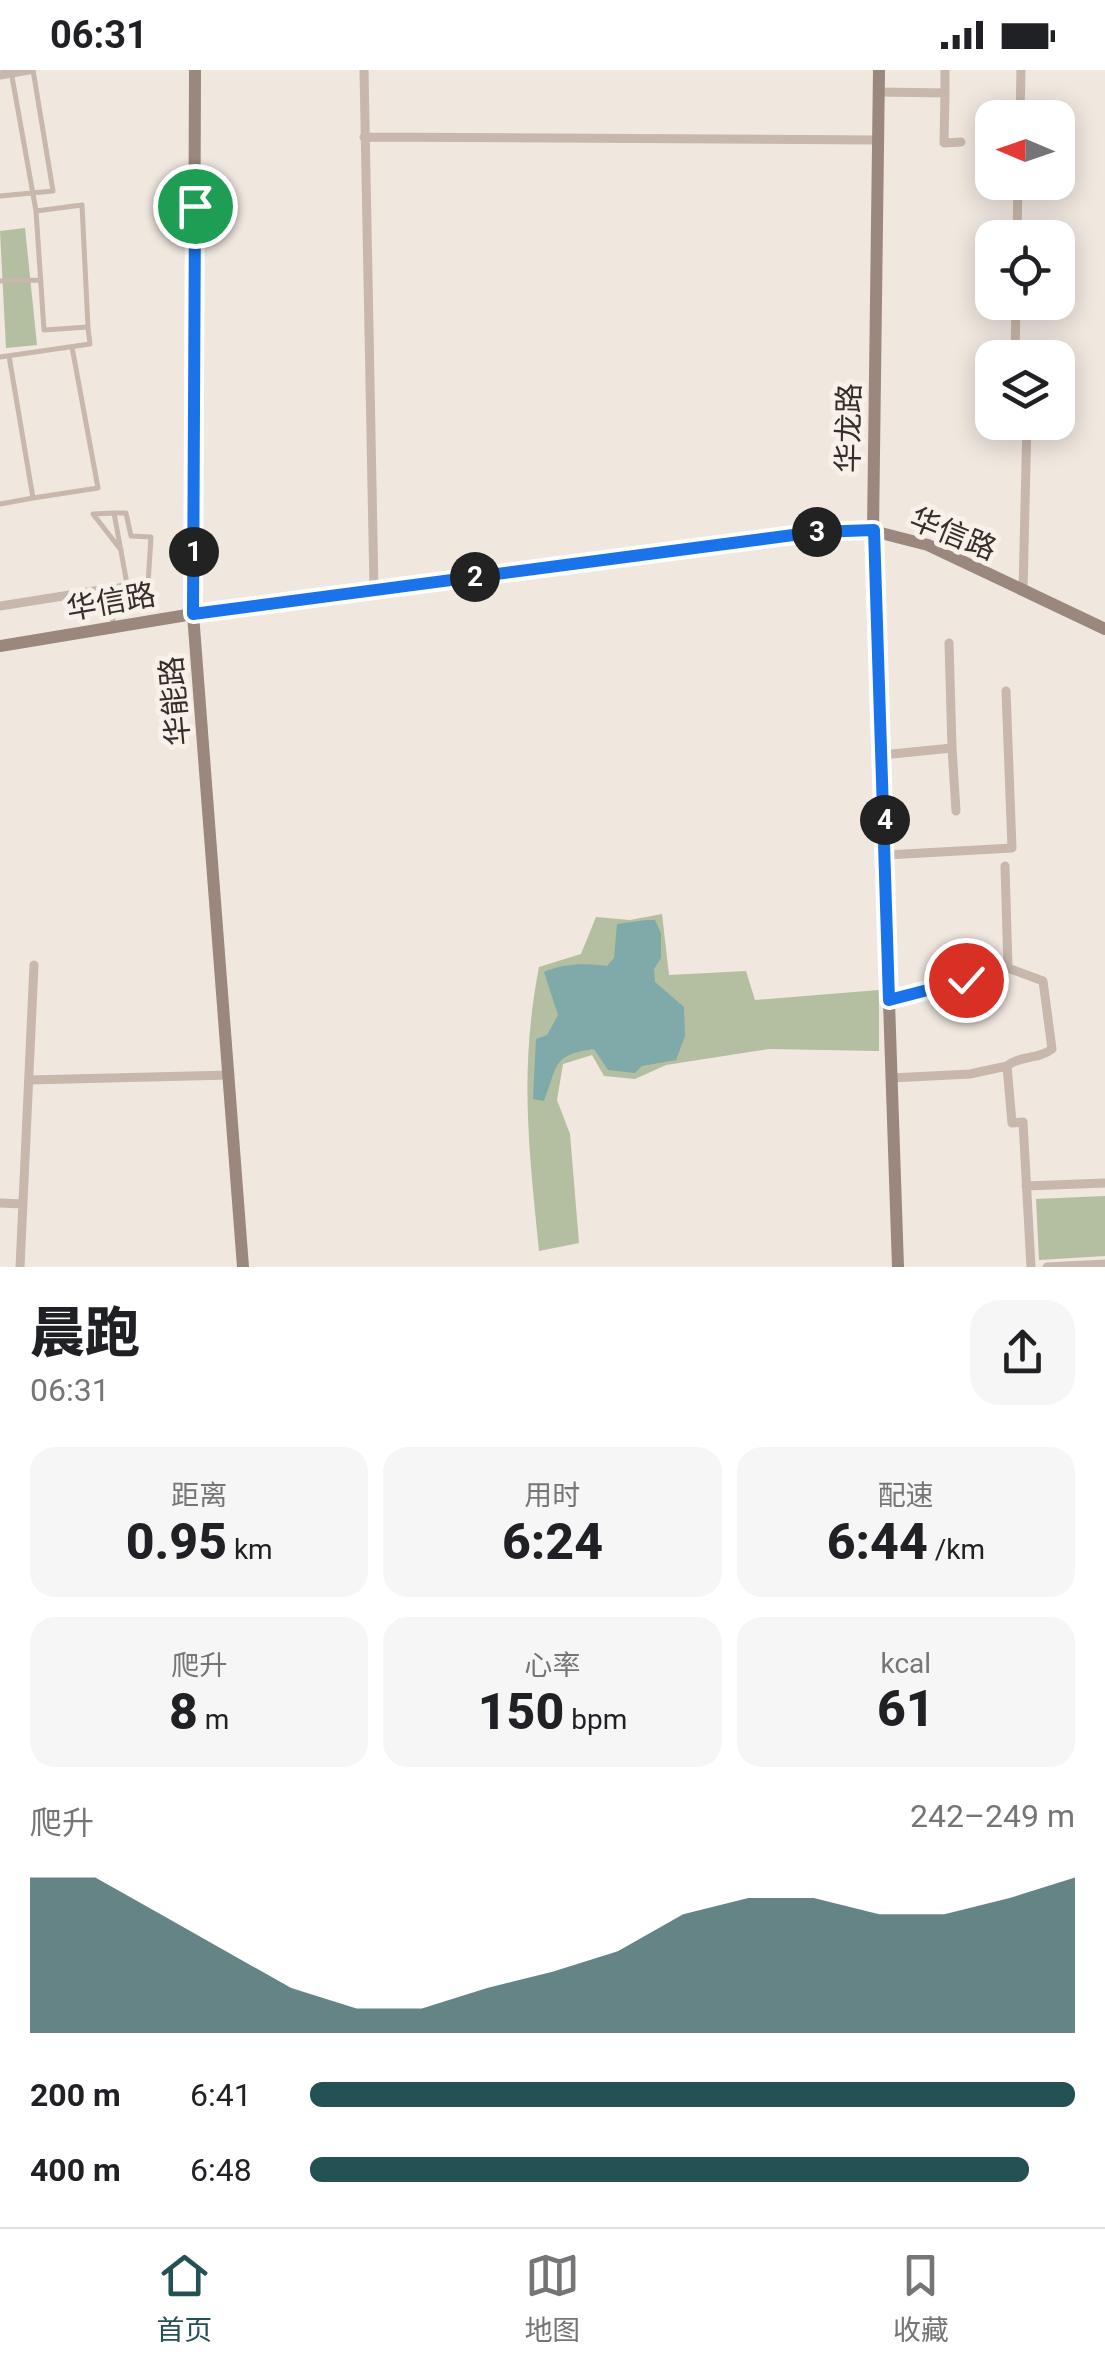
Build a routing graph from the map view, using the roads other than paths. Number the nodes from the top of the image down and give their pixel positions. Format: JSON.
{"nodes":[{"id":1,"x":31,"y":70,"type":"edge"},
{"id":2,"x":196,"y":70,"type":"edge"},
{"id":3,"x":364,"y":70,"type":"edge"},
{"id":4,"x":879,"y":70,"type":"edge"},
{"id":5,"x":945,"y":70,"type":"edge"},
{"id":6,"x":1021,"y":70,"type":"edge"},
{"id":7,"x":11,"y":71,"type":"edge"},
{"id":8,"x":0,"y":75,"type":"edge"},
{"id":9,"x":879,"y":92,"type":"junction"},
{"id":10,"x":944,"y":93,"type":"junction"},
{"id":11,"x":1020,"y":100,"type":"edge"},
{"id":12,"x":364,"y":137,"type":"junction"},
{"id":13,"x":878,"y":140,"type":"junction"},
{"id":14,"x":961,"y":142,"type":"dead end"},
{"id":15,"x":0,"y":196,"type":"edge"},
{"id":16,"x":36,"y":211,"type":"junction"},
{"id":17,"x":41,"y":280,"type":"junction"},
{"id":18,"x":0,"y":281,"type":"edge"},
{"id":19,"x":88,"y":328,"type":"junction"},
{"id":20,"x":72,"y":347,"type":"junction"},
{"id":21,"x":0,"y":356,"type":"edge"},
{"id":22,"x":9,"y":356,"type":"junction"},
{"id":23,"x":1027,"y":440,"type":"edge"},
{"id":24,"x":33,"y":498,"type":"junction"},
{"id":25,"x":0,"y":504,"type":"edge"},
{"id":26,"x":114,"y":513,"type":"junction"},
{"id":27,"x":874,"y":530,"type":"junction"},
{"id":28,"x":120,"y":550,"type":"junction"},
{"id":29,"x":127,"y":584,"type":"junction"},
{"id":30,"x":106,"y":588,"type":"junction"},
{"id":31,"x":374,"y":590,"type":"junction"},
{"id":32,"x":1023,"y":591,"type":"junction"},
{"id":33,"x":0,"y":606,"type":"edge"},
{"id":34,"x":193,"y":614,"type":"junction"},
{"id":35,"x":114,"y":627,"type":"junction"},
{"id":36,"x":1105,"y":629,"type":"edge"},
{"id":37,"x":949,"y":643,"type":"dead end"},
{"id":38,"x":0,"y":646,"type":"edge"},
{"id":39,"x":1006,"y":692,"type":"dead end"},
{"id":40,"x":952,"y":748,"type":"junction"},
{"id":41,"x":882,"y":755,"type":"junction"},
{"id":42,"x":956,"y":811,"type":"dead end"},
{"id":43,"x":887,"y":854,"type":"junction"},
{"id":44,"x":1005,"y":866,"type":"dead end"},
{"id":45,"x":34,"y":965,"type":"dead end"},
{"id":46,"x":1008,"y":968,"type":"junction"},
{"id":47,"x":889,"y":1000,"type":"junction"},
{"id":48,"x":1007,"y":1066,"type":"junction"},
{"id":49,"x":230,"y":1075,"type":"junction"},
{"id":50,"x":892,"y":1078,"type":"junction"},
{"id":51,"x":29,"y":1080,"type":"junction"},
{"id":52,"x":1105,"y":1183,"type":"edge"},
{"id":53,"x":1026,"y":1186,"type":"junction"},
{"id":54,"x":0,"y":1203,"type":"edge"},
{"id":55,"x":23,"y":1204,"type":"junction"},
{"id":56,"x":1105,"y":1264,"type":"edge"},
{"id":57,"x":1089,"y":1266,"type":"edge"},
{"id":58,"x":20,"y":1267,"type":"edge"},
{"id":59,"x":244,"y":1267,"type":"edge"},
{"id":60,"x":898,"y":1267,"type":"edge"},
{"id":61,"x":1031,"y":1267,"type":"edge"},
{"id":62,"x":1047,"y":1267,"type":"edge"}],
"edges":[{"from":1,"to":7,"type":"street"},
{"from":1,"to":15,"type":"lane"},
{"from":2,"to":34,"type":"main road","name":"华能路"},
{"from":3,"to":12,"type":"street"},
{"from":4,"to":9,"type":"main road","name":"华龙路"},
{"from":5,"to":10,"type":"street"},
{"from":6,"to":11,"type":"street"},
{"from":7,"to":8,"type":"street"},
{"from":7,"to":16,"type":"lane"},
{"from":9,"to":10,"type":"street"},
{"from":9,"to":13,"type":"main road","name":"华龙路"},
{"from":10,"to":14,"type":"street"},
{"from":12,"to":13,"type":"street"},
{"from":12,"to":31,"type":"street"},
{"from":13,"to":27,"type":"main road","name":"华龙路"},
{"from":16,"to":17,"type":"lane"},
{"from":16,"to":19,"type":"lane"},
{"from":17,"to":18,"type":"lane"},
{"from":17,"to":19,"type":"lane"},
{"from":19,"to":20,"type":"lane"},
{"from":20,"to":22,"type":"lane"},
{"from":20,"to":24,"type":"lane"},
{"from":21,"to":22,"type":"lane"},
{"from":22,"to":24,"type":"lane"},
{"from":23,"to":32,"type":"street"},
{"from":24,"to":25,"type":"lane"},
{"from":26,"to":28,"type":"lane"},
{"from":26,"to":28,"type":"lane"},
{"from":26,"to":29,"type":"lane"},
{"from":27,"to":31,"type":"main road","name":"华信路"},
{"from":27,"to":32,"type":"main road","name":"华信路"},
{"from":27,"to":41,"type":"main road","name":"华龙路"},
{"from":28,"to":29,"type":"lane"},
{"from":29,"to":30,"type":"lane"},
{"from":30,"to":33,"type":"street"},
{"from":30,"to":35,"type":"lane"},
{"from":31,"to":34,"type":"main road","name":"华信路"},
{"from":32,"to":36,"type":"main road","name":"华信路"},
{"from":34,"to":35,"type":"main road","name":"华信路"},
{"from":34,"to":49,"type":"main road","name":"华能路"},
{"from":35,"to":38,"type":"main road","name":"华信路"},
{"from":37,"to":40,"type":"street"},
{"from":39,"to":43,"type":"street"},
{"from":40,"to":41,"type":"street"},
{"from":40,"to":42,"type":"street"},
{"from":41,"to":43,"type":"main road","name":"华龙路"},
{"from":43,"to":47,"type":"main road","name":"华龙路"},
{"from":44,"to":46,"type":"street"},
{"from":45,"to":51,"type":"street"},
{"from":46,"to":47,"type":"street"},
{"from":46,"to":48,"type":"street"},
{"from":47,"to":50,"type":"main road","name":"华龙路"},
{"from":48,"to":50,"type":"street"},
{"from":48,"to":53,"type":"street"},
{"from":49,"to":51,"type":"street"},
{"from":49,"to":59,"type":"main road","name":"华能路"},
{"from":50,"to":60,"type":"main road","name":"华龙路"},
{"from":51,"to":55,"type":"street"},
{"from":52,"to":53,"type":"street"},
{"from":53,"to":61,"type":"street"},
{"from":54,"to":55,"type":"street"},
{"from":55,"to":58,"type":"street"},
{"from":56,"to":57,"type":"street"},
{"from":57,"to":62,"type":"street"}]}
